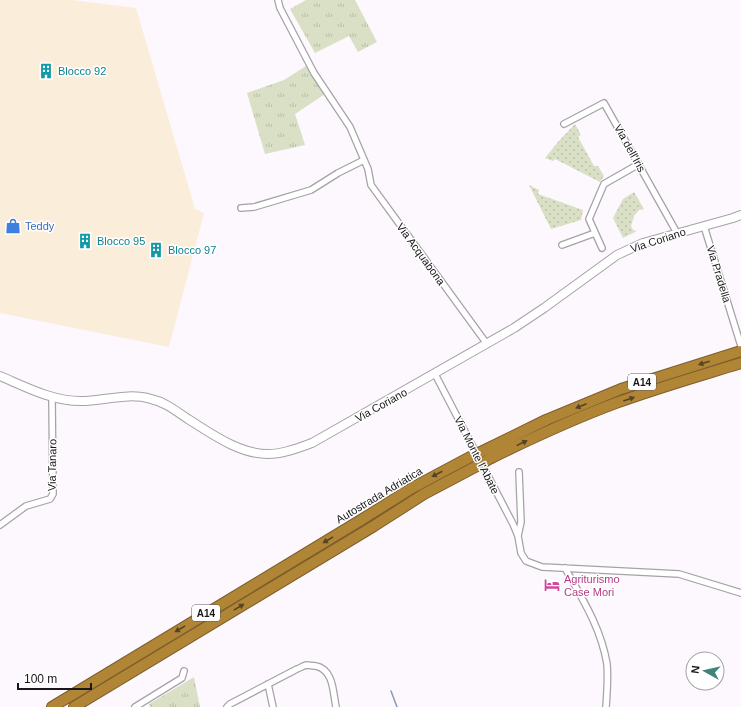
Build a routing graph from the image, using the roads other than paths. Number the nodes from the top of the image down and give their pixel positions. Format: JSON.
{"nodes":[{"id":1,"x":278,"y":0,"type":"edge"},
{"id":2,"x":564,"y":124,"type":"dead end"},
{"id":3,"x":364,"y":160,"type":"junction"},
{"id":4,"x":639,"y":164,"type":"junction"},
{"id":5,"x":241,"y":208,"type":"dead end"},
{"id":6,"x":741,"y":215,"type":"edge"},
{"id":7,"x":704,"y":226,"type":"junction"},
{"id":8,"x":595,"y":233,"type":"junction"},
{"id":9,"x":677,"y":233,"type":"junction"},
{"id":10,"x":562,"y":245,"type":"dead end"},
{"id":11,"x":602,"y":248,"type":"dead end"},
{"id":12,"x":487,"y":344,"type":"junction"},
{"id":13,"x":740,"y":346,"type":"edge"},
{"id":14,"x":741,"y":351,"type":"edge"},
{"id":15,"x":741,"y":363,"type":"edge"},
{"id":16,"x":435,"y":374,"type":"junction"},
{"id":17,"x":0,"y":376,"type":"edge"},
{"id":18,"x":52,"y":398,"type":"junction"},
{"id":19,"x":489,"y":454,"type":"junction"},
{"id":20,"x":519,"y":472,"type":"dead end"},
{"id":21,"x":0,"y":525,"type":"edge"},
{"id":22,"x":518,"y":536,"type":"junction"},
{"id":23,"x":564,"y":568,"type":"junction"},
{"id":24,"x":741,"y":593,"type":"edge"},
{"id":25,"x":184,"y":671,"type":"dead end"},
{"id":26,"x":268,"y":684,"type":"junction"},
{"id":27,"x":52,"y":707,"type":"edge"},
{"id":28,"x":74,"y":707,"type":"edge"},
{"id":29,"x":135,"y":707,"type":"edge"},
{"id":30,"x":227,"y":707,"type":"edge"},
{"id":31,"x":273,"y":707,"type":"edge"},
{"id":32,"x":336,"y":707,"type":"edge"},
{"id":33,"x":606,"y":707,"type":"edge"}],
"edges":[{"from":1,"to":3,"type":"street","name":"Via Acquabona"},
{"from":2,"to":4,"type":"street","name":"Via dell'Iris"},
{"from":3,"to":5,"type":"street"},
{"from":3,"to":12,"type":"street","name":"Via Acquabona"},
{"from":4,"to":8,"type":"street"},
{"from":4,"to":9,"type":"street","name":"Via dell'Iris"},
{"from":6,"to":7,"type":"main road","name":"Via Coriano"},
{"from":7,"to":9,"type":"main road","name":"Via Coriano"},
{"from":7,"to":13,"type":"street","name":"Via Pradella"},
{"from":8,"to":10,"type":"street"},
{"from":8,"to":11,"type":"street"},
{"from":9,"to":12,"type":"main road","name":"Via Coriano"},
{"from":12,"to":16,"type":"main road","name":"Via Coriano"},
{"from":14,"to":19,"type":"highway","name":"Autostrada Adriatica","number":"A14","one_way":true},
{"from":19,"to":15,"type":"highway","name":"Autostrada Adriatica","number":"A14","one_way":true},
{"from":16,"to":18,"type":"main road","name":"Via Coriano"},
{"from":16,"to":22,"type":"street","name":"Via Monte l'Abate"},
{"from":17,"to":18,"type":"main road","name":"Via Coriano"},
{"from":18,"to":21,"type":"street","name":"Via Tanaro"},
{"from":19,"to":27,"type":"highway","name":"Autostrada Adriatica","number":"A14","one_way":true,"bridge":true},
{"from":28,"to":19,"type":"highway","name":"Autostrada Adriatica","number":"A14","one_way":true,"bridge":true},
{"from":20,"to":22,"type":"street","name":"Via Monte l'Abate"},
{"from":22,"to":23,"type":"street","name":"Via Monte l'Abate"},
{"from":23,"to":24,"type":"street","name":"Via Monte l'Abate"},
{"from":23,"to":33,"type":"street"},
{"from":25,"to":29,"type":"street"},
{"from":26,"to":30,"type":"street"},
{"from":26,"to":31,"type":"street"},
{"from":26,"to":32,"type":"street"}]}
